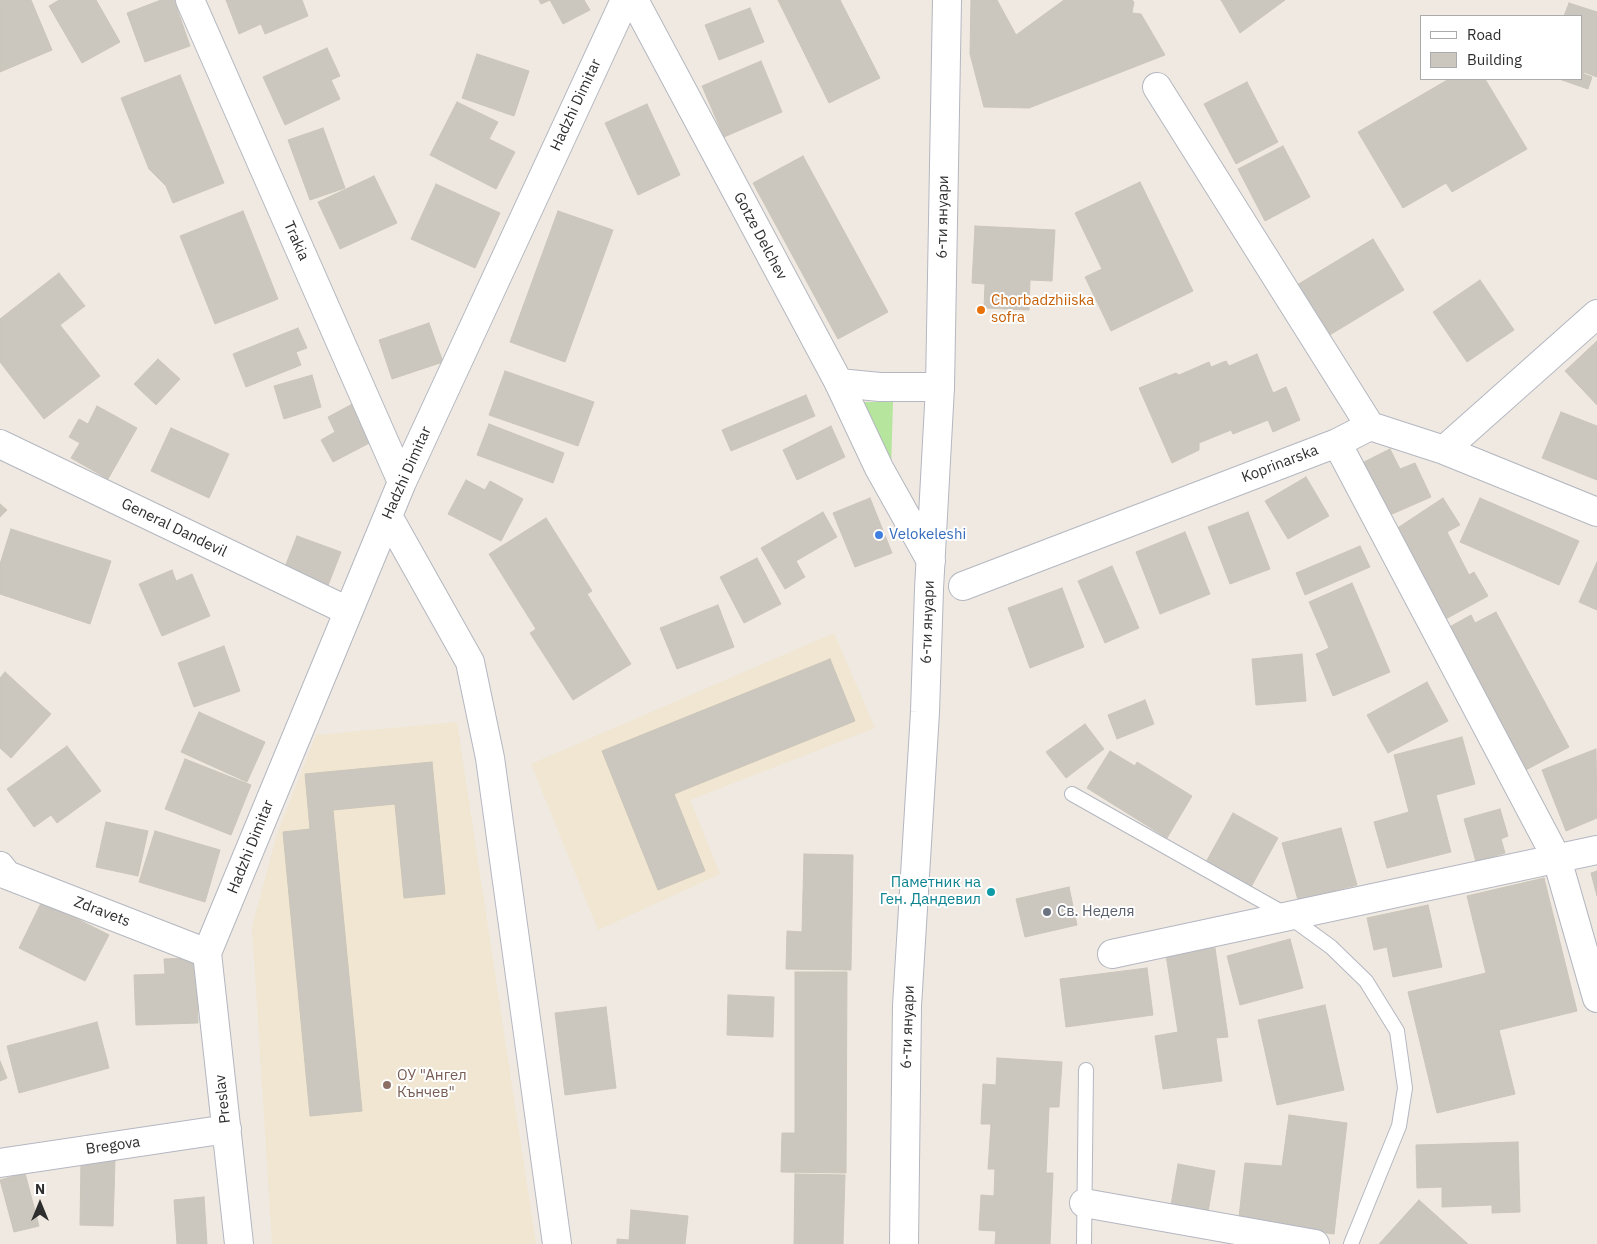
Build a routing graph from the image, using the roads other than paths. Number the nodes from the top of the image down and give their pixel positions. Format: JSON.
{"nodes":[{"id":1,"x":190,"y":0,"type":"edge"},
{"id":2,"x":625,"y":0,"type":"edge"},
{"id":3,"x":634,"y":0,"type":"edge"},
{"id":4,"x":947,"y":0,"type":"edge"},
{"id":5,"x":1157,"y":87,"type":"dead end"},
{"id":6,"x":1597,"y":314,"type":"edge"},
{"id":7,"x":840,"y":383,"type":"junction"},
{"id":8,"x":940,"y":387,"type":"junction"},
{"id":9,"x":1370,"y":426,"type":"junction"},
{"id":10,"x":1337,"y":443,"type":"junction"},
{"id":11,"x":0,"y":444,"type":"edge"},
{"id":12,"x":1444,"y":450,"type":"junction"},
{"id":13,"x":402,"y":482,"type":"junction"},
{"id":14,"x":1597,"y":512,"type":"edge"},
{"id":15,"x":388,"y":516,"type":"junction"},
{"id":16,"x":931,"y":561,"type":"junction"},
{"id":17,"x":963,"y":586,"type":"dead end"},
{"id":18,"x":348,"y":611,"type":"junction"},
{"id":19,"x":1072,"y":794,"type":"dead end"},
{"id":20,"x":1597,"y":850,"type":"edge"},
{"id":21,"x":1557,"y":859,"type":"junction"},
{"id":22,"x":0,"y":866,"type":"edge"},
{"id":23,"x":1288,"y":915,"type":"junction"},
{"id":24,"x":207,"y":954,"type":"junction"},
{"id":25,"x":1112,"y":954,"type":"dead end"},
{"id":26,"x":1597,"y":998,"type":"edge"},
{"id":27,"x":1086,"y":1070,"type":"dead end"},
{"id":28,"x":227,"y":1129,"type":"junction"},
{"id":29,"x":0,"y":1163,"type":"edge"},
{"id":30,"x":1084,"y":1203,"type":"junction"},
{"id":31,"x":239,"y":1244,"type":"edge"},
{"id":32,"x":556,"y":1244,"type":"edge"},
{"id":33,"x":904,"y":1244,"type":"edge"},
{"id":34,"x":1084,"y":1244,"type":"edge"},
{"id":35,"x":1316,"y":1244,"type":"edge"},
{"id":36,"x":1351,"y":1244,"type":"edge"}],
"edges":[{"from":1,"to":13,"type":"street","name":"Trakia"},
{"from":2,"to":13,"type":"street","name":"Hadzhi Dimitar"},
{"from":3,"to":7,"type":"street","name":"Gotze Delchev"},
{"from":4,"to":8,"type":"street","name":"6-ти януари"},
{"from":5,"to":9,"type":"street"},
{"from":6,"to":12,"type":"street"},
{"from":7,"to":8,"type":"street"},
{"from":7,"to":16,"type":"street","name":"Gotze Delchev"},
{"from":8,"to":16,"type":"street","name":"6-ти януари"},
{"from":9,"to":10,"type":"street","name":"Koprinarska"},
{"from":9,"to":12,"type":"street"},
{"from":10,"to":17,"type":"street","name":"Koprinarska"},
{"from":10,"to":21,"type":"street"},
{"from":11,"to":18,"type":"street","name":"General Dandevil"},
{"from":12,"to":14,"type":"street"},
{"from":13,"to":15,"type":"street","name":"Hadzhi Dimitar"},
{"from":15,"to":18,"type":"street","name":"Hadzhi Dimitar"},
{"from":15,"to":32,"type":"street"},
{"from":16,"to":33,"type":"street","name":"6-ти януари"},
{"from":18,"to":24,"type":"street","name":"Hadzhi Dimitar"},
{"from":19,"to":23,"type":"lane"},
{"from":20,"to":21,"type":"street"},
{"from":21,"to":23,"type":"street"},
{"from":21,"to":26,"type":"street"},
{"from":22,"to":24,"type":"street","name":"Zdravets"},
{"from":23,"to":25,"type":"street"},
{"from":23,"to":36,"type":"lane"},
{"from":24,"to":28,"type":"street","name":"Preslav"},
{"from":27,"to":30,"type":"lane"},
{"from":28,"to":29,"type":"street","name":"Bregova"},
{"from":28,"to":31,"type":"street","name":"Preslav"},
{"from":30,"to":34,"type":"lane"},
{"from":30,"to":35,"type":"street"}]}
